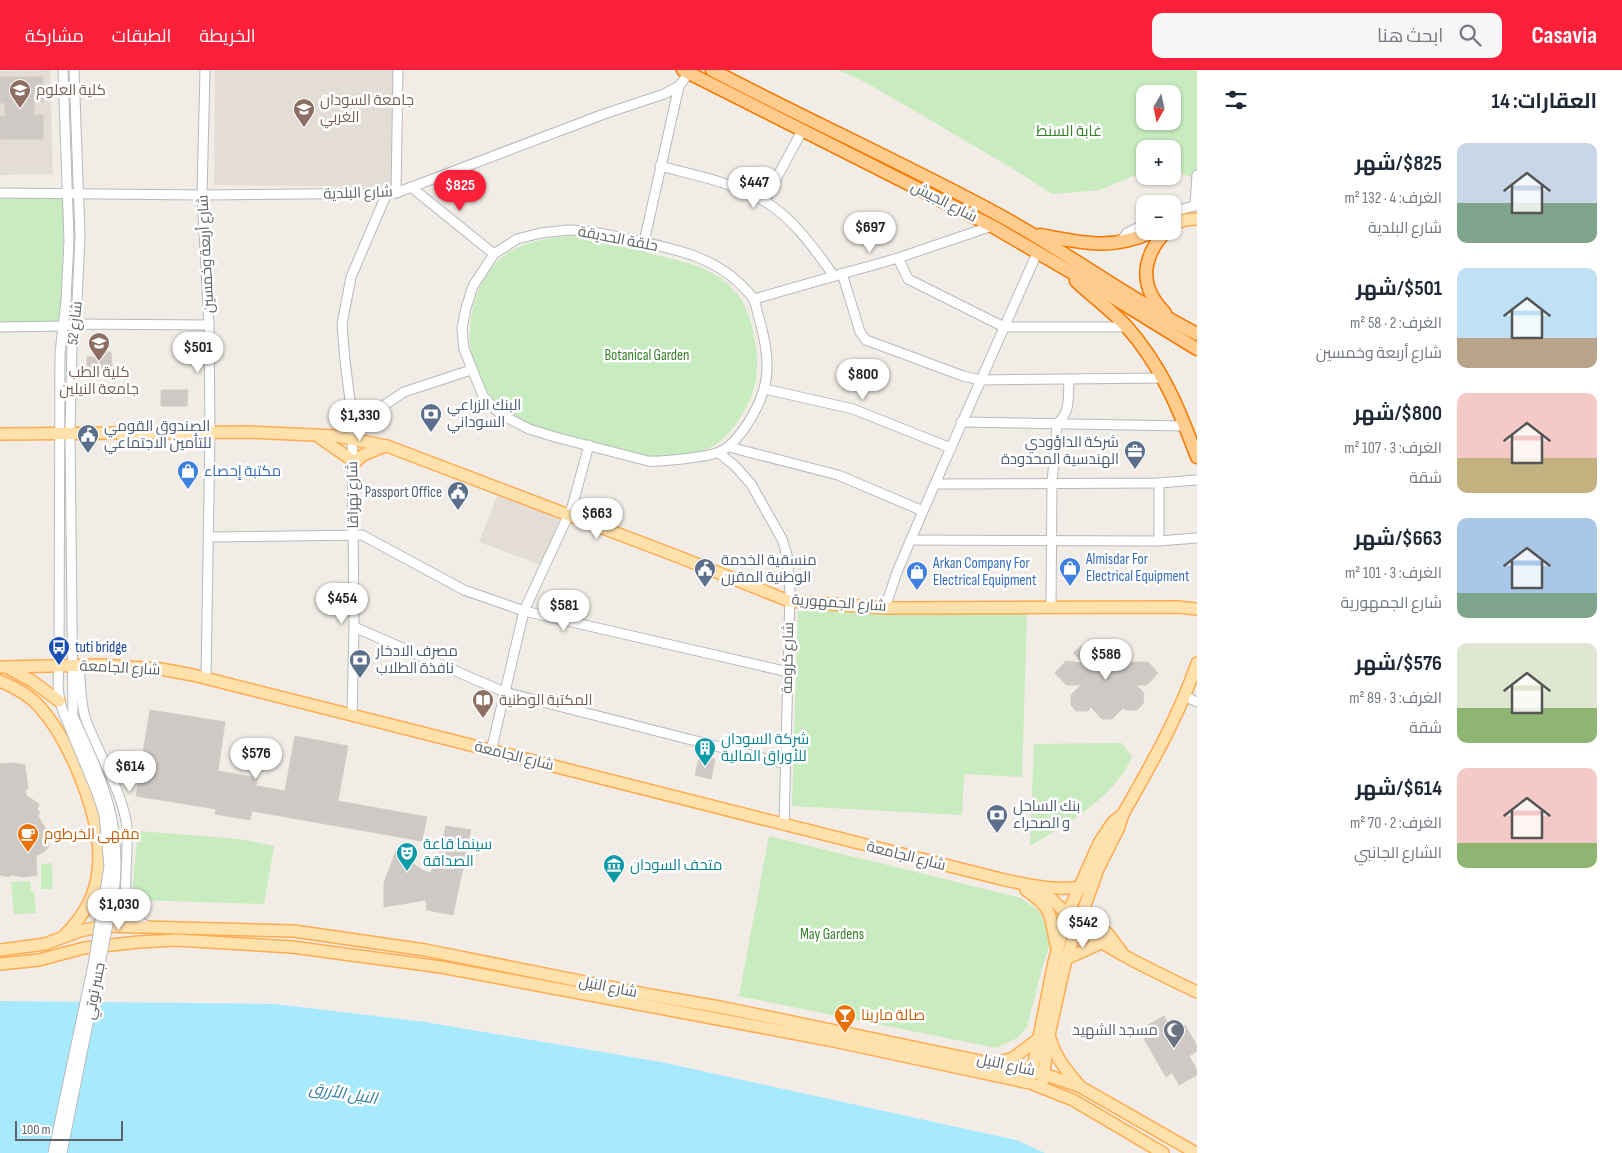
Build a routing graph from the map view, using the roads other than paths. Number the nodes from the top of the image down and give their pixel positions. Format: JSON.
{"nodes":[{"id":1,"x":63,"y":70,"type":"edge"},
{"id":2,"x":74,"y":70,"type":"edge"},
{"id":3,"x":205,"y":70,"type":"edge"},
{"id":4,"x":398,"y":70,"type":"edge"},
{"id":5,"x":712,"y":70,"type":"edge"},
{"id":6,"x":686,"y":71,"type":"edge"},
{"id":7,"x":679,"y":86,"type":"junction"},
{"id":8,"x":802,"y":131,"type":"junction"},
{"id":9,"x":660,"y":166,"type":"junction"},
{"id":10,"x":1197,"y":175,"type":"edge"},
{"id":11,"x":411,"y":187,"type":"junction"},
{"id":12,"x":0,"y":193,"type":"edge"},
{"id":13,"x":391,"y":193,"type":"junction"},
{"id":14,"x":67,"y":194,"type":"junction"},
{"id":15,"x":78,"y":194,"type":"junction"},
{"id":16,"x":202,"y":196,"type":"junction"},
{"id":17,"x":764,"y":200,"type":"junction"},
{"id":18,"x":1196,"y":205,"type":"edge"},
{"id":19,"x":1181,"y":209,"type":"edge"},
{"id":20,"x":1197,"y":219,"type":"edge"},
{"id":21,"x":1181,"y":222,"type":"edge"},
{"id":22,"x":992,"y":226,"type":"junction"},
{"id":23,"x":1136,"y":228,"type":"edge"},
{"id":24,"x":1030,"y":233,"type":"junction"},
{"id":25,"x":1136,"y":237,"type":"edge"},
{"id":26,"x":1159,"y":240,"type":"edge"},
{"id":27,"x":644,"y":242,"type":"junction"},
{"id":28,"x":1120,"y":243,"type":"junction"},
{"id":29,"x":1037,"y":252,"type":"junction"},
{"id":30,"x":494,"y":254,"type":"junction"},
{"id":31,"x":898,"y":258,"type":"junction"},
{"id":32,"x":1062,"y":267,"type":"junction"},
{"id":33,"x":838,"y":275,"type":"junction"},
{"id":34,"x":754,"y":299,"type":"junction"},
{"id":35,"x":1175,"y":323,"type":"junction"},
{"id":36,"x":74,"y":324,"type":"junction"},
{"id":37,"x":209,"y":325,"type":"junction"},
{"id":38,"x":63,"y":326,"type":"junction"},
{"id":39,"x":0,"y":327,"type":"edge"},
{"id":40,"x":1004,"y":327,"type":"junction"},
{"id":41,"x":1127,"y":327,"type":"junction"},
{"id":42,"x":1197,"y":334,"type":"edge"},
{"id":43,"x":1197,"y":349,"type":"edge"},
{"id":44,"x":471,"y":370,"type":"junction"},
{"id":45,"x":1164,"y":378,"type":"junction"},
{"id":46,"x":1069,"y":379,"type":"junction"},
{"id":47,"x":980,"y":380,"type":"junction"},
{"id":48,"x":765,"y":389,"type":"junction"},
{"id":49,"x":961,"y":422,"type":"junction"},
{"id":50,"x":1057,"y":424,"type":"junction"},
{"id":51,"x":1185,"y":426,"type":"junction"},
{"id":52,"x":352,"y":427,"type":"junction"},
{"id":53,"x":65,"y":432,"type":"junction"},
{"id":54,"x":210,"y":432,"type":"junction"},
{"id":55,"x":0,"y":434,"type":"edge"},
{"id":56,"x":317,"y":435,"type":"junction"},
{"id":57,"x":352,"y":439,"type":"junction"},
{"id":58,"x":589,"y":445,"type":"junction"},
{"id":59,"x":387,"y":446,"type":"junction"},
{"id":60,"x":729,"y":446,"type":"junction"},
{"id":61,"x":950,"y":448,"type":"junction"},
{"id":62,"x":719,"y":453,"type":"junction"},
{"id":63,"x":1197,"y":457,"type":"edge"},
{"id":64,"x":352,"y":463,"type":"junction"},
{"id":65,"x":1197,"y":480,"type":"edge"},
{"id":66,"x":1052,"y":483,"type":"junction"},
{"id":67,"x":1159,"y":483,"type":"junction"},
{"id":68,"x":935,"y":484,"type":"junction"},
{"id":69,"x":923,"y":511,"type":"junction"},
{"id":70,"x":568,"y":514,"type":"junction"},
{"id":71,"x":353,"y":535,"type":"junction"},
{"id":72,"x":210,"y":537,"type":"junction"},
{"id":73,"x":1197,"y":538,"type":"edge"},
{"id":74,"x":911,"y":540,"type":"junction"},
{"id":75,"x":1051,"y":541,"type":"junction"},
{"id":76,"x":1159,"y":541,"type":"junction"},
{"id":77,"x":789,"y":601,"type":"junction"},
{"id":78,"x":1051,"y":607,"type":"junction"},
{"id":79,"x":885,"y":608,"type":"junction"},
{"id":80,"x":1197,"y":610,"type":"edge"},
{"id":81,"x":524,"y":611,"type":"junction"},
{"id":82,"x":354,"y":627,"type":"junction"},
{"id":83,"x":1197,"y":663,"type":"edge"},
{"id":84,"x":59,"y":666,"type":"junction"},
{"id":85,"x":76,"y":666,"type":"junction"},
{"id":86,"x":4,"y":667,"type":"edge"},
{"id":87,"x":788,"y":672,"type":"junction"},
{"id":88,"x":206,"y":678,"type":"junction"},
{"id":89,"x":0,"y":681,"type":"edge"},
{"id":90,"x":1193,"y":687,"type":"edge"},
{"id":91,"x":504,"y":692,"type":"junction"},
{"id":92,"x":1184,"y":696,"type":"junction"},
{"id":93,"x":1197,"y":702,"type":"edge"},
{"id":94,"x":61,"y":706,"type":"junction"},
{"id":95,"x":352,"y":715,"type":"junction"},
{"id":96,"x":70,"y":718,"type":"junction"},
{"id":97,"x":48,"y":719,"type":"junction"},
{"id":98,"x":491,"y":751,"type":"junction"},
{"id":99,"x":786,"y":764,"type":"junction"},
{"id":100,"x":1123,"y":814,"type":"junction"},
{"id":101,"x":784,"y":825,"type":"junction"},
{"id":102,"x":1020,"y":883,"type":"junction"},
{"id":103,"x":1093,"y":884,"type":"junction"},
{"id":104,"x":1078,"y":888,"type":"junction"},
{"id":105,"x":1083,"y":913,"type":"junction"},
{"id":106,"x":1067,"y":916,"type":"junction"},
{"id":107,"x":149,"y":927,"type":"junction"},
{"id":108,"x":1078,"y":927,"type":"junction"},
{"id":109,"x":294,"y":931,"type":"junction"},
{"id":110,"x":60,"y":939,"type":"junction"},
{"id":111,"x":1100,"y":943,"type":"junction"},
{"id":112,"x":292,"y":947,"type":"junction"},
{"id":113,"x":0,"y":950,"type":"edge"},
{"id":114,"x":1056,"y":950,"type":"junction"},
{"id":115,"x":1124,"y":955,"type":"junction"},
{"id":116,"x":475,"y":959,"type":"junction"},
{"id":117,"x":1066,"y":959,"type":"junction"},
{"id":118,"x":0,"y":964,"type":"edge"},
{"id":119,"x":473,"y":974,"type":"junction"},
{"id":120,"x":588,"y":989,"type":"junction"},
{"id":121,"x":1197,"y":992,"type":"edge"},
{"id":122,"x":1049,"y":1035,"type":"junction"},
{"id":123,"x":1037,"y":1040,"type":"junction"},
{"id":124,"x":943,"y":1058,"type":"junction"},
{"id":125,"x":997,"y":1063,"type":"junction"},
{"id":126,"x":1032,"y":1070,"type":"junction"},
{"id":127,"x":1044,"y":1074,"type":"junction"},
{"id":128,"x":1030,"y":1083,"type":"junction"},
{"id":129,"x":1079,"y":1086,"type":"junction"},
{"id":130,"x":1042,"y":1087,"type":"junction"},
{"id":131,"x":1161,"y":1133,"type":"junction"},
{"id":132,"x":1158,"y":1150,"type":"edge"},
{"id":133,"x":53,"y":1153,"type":"edge"},
{"id":134,"x":62,"y":1153,"type":"edge"},
{"id":135,"x":1196,"y":1153,"type":"edge"}],
"edges":[{"from":1,"to":14,"type":"street","name":"شارع 52"},
{"from":2,"to":15,"type":"street","name":"شارع 52"},
{"from":3,"to":16,"type":"street","name":"شارع أربعة وخمسين"},
{"from":4,"to":13,"type":"street","name":"شارع تهراقا"},
{"from":5,"to":24,"type":"highway","name":"شارع الجيش"},
{"from":6,"to":7,"type":"street"},
{"from":6,"to":8,"type":"highway","name":"شارع الجيش"},
{"from":7,"to":9,"type":"street"},
{"from":7,"to":11,"type":"street","name":"شارع البلدية"},
{"from":8,"to":17,"type":"street"},
{"from":8,"to":22,"type":"highway","name":"شارع الجيش"},
{"from":9,"to":17,"type":"street"},
{"from":9,"to":27,"type":"street"},
{"from":10,"to":18,"type":"street"},
{"from":11,"to":13,"type":"street","name":"شارع البلدية"},
{"from":11,"to":30,"type":"street"},
{"from":12,"to":14,"type":"street","name":"شارع البلدية"},
{"from":13,"to":16,"type":"street","name":"شارع البلدية"},
{"from":13,"to":52,"type":"street","name":"شارع تهراقا"},
{"from":14,"to":15,"type":"street","name":"شارع البلدية"},
{"from":14,"to":38,"type":"street","name":"شارع 52"},
{"from":15,"to":16,"type":"street","name":"شارع البلدية"},
{"from":15,"to":36,"type":"street","name":"شارع 52"},
{"from":16,"to":37,"type":"street","name":"شارع أربعة وخمسين"},
{"from":17,"to":33,"type":"street"},
{"from":18,"to":19,"type":"street"},
{"from":20,"to":21,"type":"main road"},
{"from":22,"to":29,"type":"highway","name":"شارع الجيش"},
{"from":22,"to":31,"type":"street"},
{"from":23,"to":28,"type":"street"},
{"from":24,"to":28,"type":"highway"},
{"from":24,"to":35,"type":"highway","name":"شارع الجيش"},
{"from":25,"to":28,"type":"highway"},
{"from":26,"to":35,"type":"highway"},
{"from":27,"to":30,"type":"street","name":"حلقة الحديقة"},
{"from":27,"to":34,"type":"street","name":"حلقة الحديقة"},
{"from":29,"to":32,"type":"highway","name":"شارع الجيش"},
{"from":29,"to":40,"type":"street"},
{"from":30,"to":44,"type":"street","name":"حلقة الحديقة"},
{"from":31,"to":33,"type":"street"},
{"from":31,"to":40,"type":"street"},
{"from":32,"to":41,"type":"highway"},
{"from":32,"to":43,"type":"highway","name":"شارع الجيش"},
{"from":33,"to":34,"type":"street"},
{"from":33,"to":47,"type":"street"},
{"from":34,"to":48,"type":"street","name":"حلقة الحديقة"},
{"from":35,"to":42,"type":"highway","name":"شارع الجيش"},
{"from":36,"to":37,"type":"street"},
{"from":36,"to":38,"type":"street"},
{"from":36,"to":53,"type":"street","name":"شارع 52"},
{"from":37,"to":54,"type":"street","name":"شارع أربعة وخمسين"},
{"from":38,"to":39,"type":"street"},
{"from":38,"to":53,"type":"street","name":"شارع 52"},
{"from":40,"to":41,"type":"street"},
{"from":40,"to":47,"type":"street"},
{"from":41,"to":45,"type":"highway"},
{"from":44,"to":52,"type":"street"},
{"from":44,"to":58,"type":"street","name":"حلقة الحديقة"},
{"from":45,"to":46,"type":"street"},
{"from":45,"to":51,"type":"highway"},
{"from":46,"to":47,"type":"street"},
{"from":46,"to":50,"type":"street"},
{"from":47,"to":49,"type":"street"},
{"from":48,"to":60,"type":"street","name":"حلقة الحديقة"},
{"from":48,"to":61,"type":"street"},
{"from":49,"to":50,"type":"street"},
{"from":49,"to":61,"type":"street"},
{"from":50,"to":51,"type":"street"},
{"from":50,"to":66,"type":"street"},
{"from":51,"to":63,"type":"highway"},
{"from":52,"to":57,"type":"street","name":"شارع تهراقا"},
{"from":53,"to":54,"type":"main road","name":"شارع الجمهورية"},
{"from":53,"to":55,"type":"main road","name":"شارع الجمهورية"},
{"from":53,"to":84,"type":"street","name":"شارع 52"},
{"from":53,"to":85,"type":"street","name":"شارع 52"},
{"from":54,"to":56,"type":"main road","name":"شارع الجمهورية"},
{"from":54,"to":72,"type":"street","name":"شارع أربعة وخمسين"},
{"from":56,"to":57,"type":"main road","name":"شارع الجمهورية"},
{"from":56,"to":64,"type":"main road"},
{"from":57,"to":59,"type":"main road","name":"شارع الجمهورية"},
{"from":57,"to":64,"type":"street","name":"شارع تهراقا"},
{"from":58,"to":62,"type":"street","name":"حلقة الحديقة"},
{"from":58,"to":70,"type":"street"},
{"from":59,"to":64,"type":"main road"},
{"from":59,"to":70,"type":"main road","name":"شارع الجمهورية"},
{"from":60,"to":62,"type":"street","name":"حلقة الحديقة"},
{"from":60,"to":69,"type":"street"},
{"from":61,"to":68,"type":"street"},
{"from":62,"to":77,"type":"street","name":"شارع كرومة"},
{"from":64,"to":71,"type":"street","name":"شارع تهراقا"},
{"from":65,"to":67,"type":"street"},
{"from":66,"to":67,"type":"street"},
{"from":66,"to":68,"type":"street"},
{"from":66,"to":75,"type":"street"},
{"from":67,"to":76,"type":"street"},
{"from":68,"to":69,"type":"street"},
{"from":69,"to":74,"type":"street"},
{"from":70,"to":77,"type":"main road","name":"شارع الجمهورية"},
{"from":70,"to":81,"type":"street"},
{"from":71,"to":72,"type":"street"},
{"from":71,"to":81,"type":"street"},
{"from":71,"to":82,"type":"street","name":"شارع تهراقا"},
{"from":72,"to":88,"type":"street","name":"شارع أربعة وخمسين"},
{"from":73,"to":76,"type":"street"},
{"from":74,"to":75,"type":"street"},
{"from":74,"to":79,"type":"street"},
{"from":75,"to":76,"type":"street"},
{"from":75,"to":78,"type":"street"},
{"from":77,"to":79,"type":"main road","name":"شارع الجمهورية"},
{"from":77,"to":87,"type":"street","name":"شارع كرومة"},
{"from":78,"to":79,"type":"main road","name":"شارع الجمهورية"},
{"from":78,"to":80,"type":"main road","name":"شارع الجمهورية"},
{"from":81,"to":87,"type":"street"},
{"from":81,"to":91,"type":"street"},
{"from":82,"to":91,"type":"street"},
{"from":82,"to":95,"type":"street","name":"شارع تهراقا"},
{"from":83,"to":90,"type":"main road"},
{"from":84,"to":85,"type":"main road","name":"شارع الجامعة"},
{"from":84,"to":86,"type":"main road","name":"شارع الجامعة"},
{"from":84,"to":94,"type":"street","name":"شارع 52"},
{"from":85,"to":88,"type":"main road","name":"شارع الجامعة"},
{"from":85,"to":96,"type":"street"},
{"from":85,"to":107,"type":"street"},
{"from":86,"to":94,"type":"main road"},
{"from":87,"to":99,"type":"street","name":"شارع كرومة"},
{"from":88,"to":95,"type":"main road","name":"شارع الجامعة"},
{"from":89,"to":97,"type":"main road"},
{"from":90,"to":92,"type":"main road"},
{"from":91,"to":98,"type":"street"},
{"from":91,"to":99,"type":"street"},
{"from":92,"to":93,"type":"street"},
{"from":92,"to":100,"type":"main road"},
{"from":94,"to":96,"type":"street"},
{"from":94,"to":97,"type":"street"},
{"from":95,"to":98,"type":"main road","name":"شارع الجامعة"},
{"from":96,"to":133,"type":"street","name":"جسر توتي","bridge":true},
{"from":96,"to":134,"type":"street","name":"جسر توتي","bridge":true},
{"from":97,"to":110,"type":"main road"},
{"from":98,"to":101,"type":"main road","name":"شارع الجامعة"},
{"from":99,"to":101,"type":"street","name":"شارع كرومة"},
{"from":100,"to":103,"type":"main road"},
{"from":100,"to":104,"type":"main road"},
{"from":101,"to":102,"type":"main road","name":"شارع الجامعة"},
{"from":102,"to":104,"type":"main road","name":"شارع الجامعة"},
{"from":102,"to":106,"type":"main road","name":"شارع الجامعة"},
{"from":102,"to":114,"type":"main road"},
{"from":103,"to":104,"type":"main road","name":"شارع الجامعة"},
{"from":103,"to":105,"type":"main road"},
{"from":104,"to":106,"type":"main road"},
{"from":105,"to":108,"type":"main road"},
{"from":105,"to":115,"type":"main road","name":"شارع الجامعة"},
{"from":106,"to":108,"type":"main road","name":"شارع الجامعة"},
{"from":106,"to":114,"type":"main road"},
{"from":107,"to":109,"type":"main road","name":"شارع النيل"},
{"from":107,"to":110,"type":"main road","name":"شارع النيل"},
{"from":108,"to":111,"type":"main road","name":"شارع الجامعة"},
{"from":108,"to":117,"type":"main road"},
{"from":109,"to":112,"type":"main road"},
{"from":109,"to":116,"type":"main road","name":"شارع النيل"},
{"from":110,"to":113,"type":"main road","name":"شارع النيل"},
{"from":111,"to":115,"type":"main road","name":"شارع الجامعة"},
{"from":111,"to":117,"type":"main road"},
{"from":112,"to":118,"type":"main road","name":"شارع النيل"},
{"from":112,"to":119,"type":"main road","name":"شارع النيل"},
{"from":114,"to":123,"type":"main road"},
{"from":115,"to":121,"type":"main road","name":"شارع الجامعة"},
{"from":116,"to":119,"type":"main road"},
{"from":116,"to":120,"type":"main road","name":"شارع النيل"},
{"from":117,"to":122,"type":"main road"},
{"from":119,"to":120,"type":"main road","name":"شارع النيل"},
{"from":120,"to":124,"type":"main road","name":"شارع النيل"},
{"from":122,"to":127,"type":"main road"},
{"from":122,"to":129,"type":"main road"},
{"from":123,"to":125,"type":"main road"},
{"from":123,"to":126,"type":"main road"},
{"from":124,"to":125,"type":"main road","name":"شارع النيل"},
{"from":124,"to":128,"type":"main road","name":"شارع النيل"},
{"from":125,"to":126,"type":"main road","name":"شارع النيل"},
{"from":126,"to":127,"type":"main road","name":"شارع النيل"},
{"from":126,"to":128,"type":"main road"},
{"from":127,"to":129,"type":"main road","name":"شارع النيل"},
{"from":127,"to":130,"type":"main road"},
{"from":128,"to":130,"type":"main road","name":"شارع النيل"},
{"from":129,"to":131,"type":"main road","name":"شارع النيل"},
{"from":130,"to":132,"type":"main road","name":"شارع النيل"},
{"from":131,"to":132,"type":"main road"},
{"from":131,"to":135,"type":"main road","name":"شارع النيل"}]}
